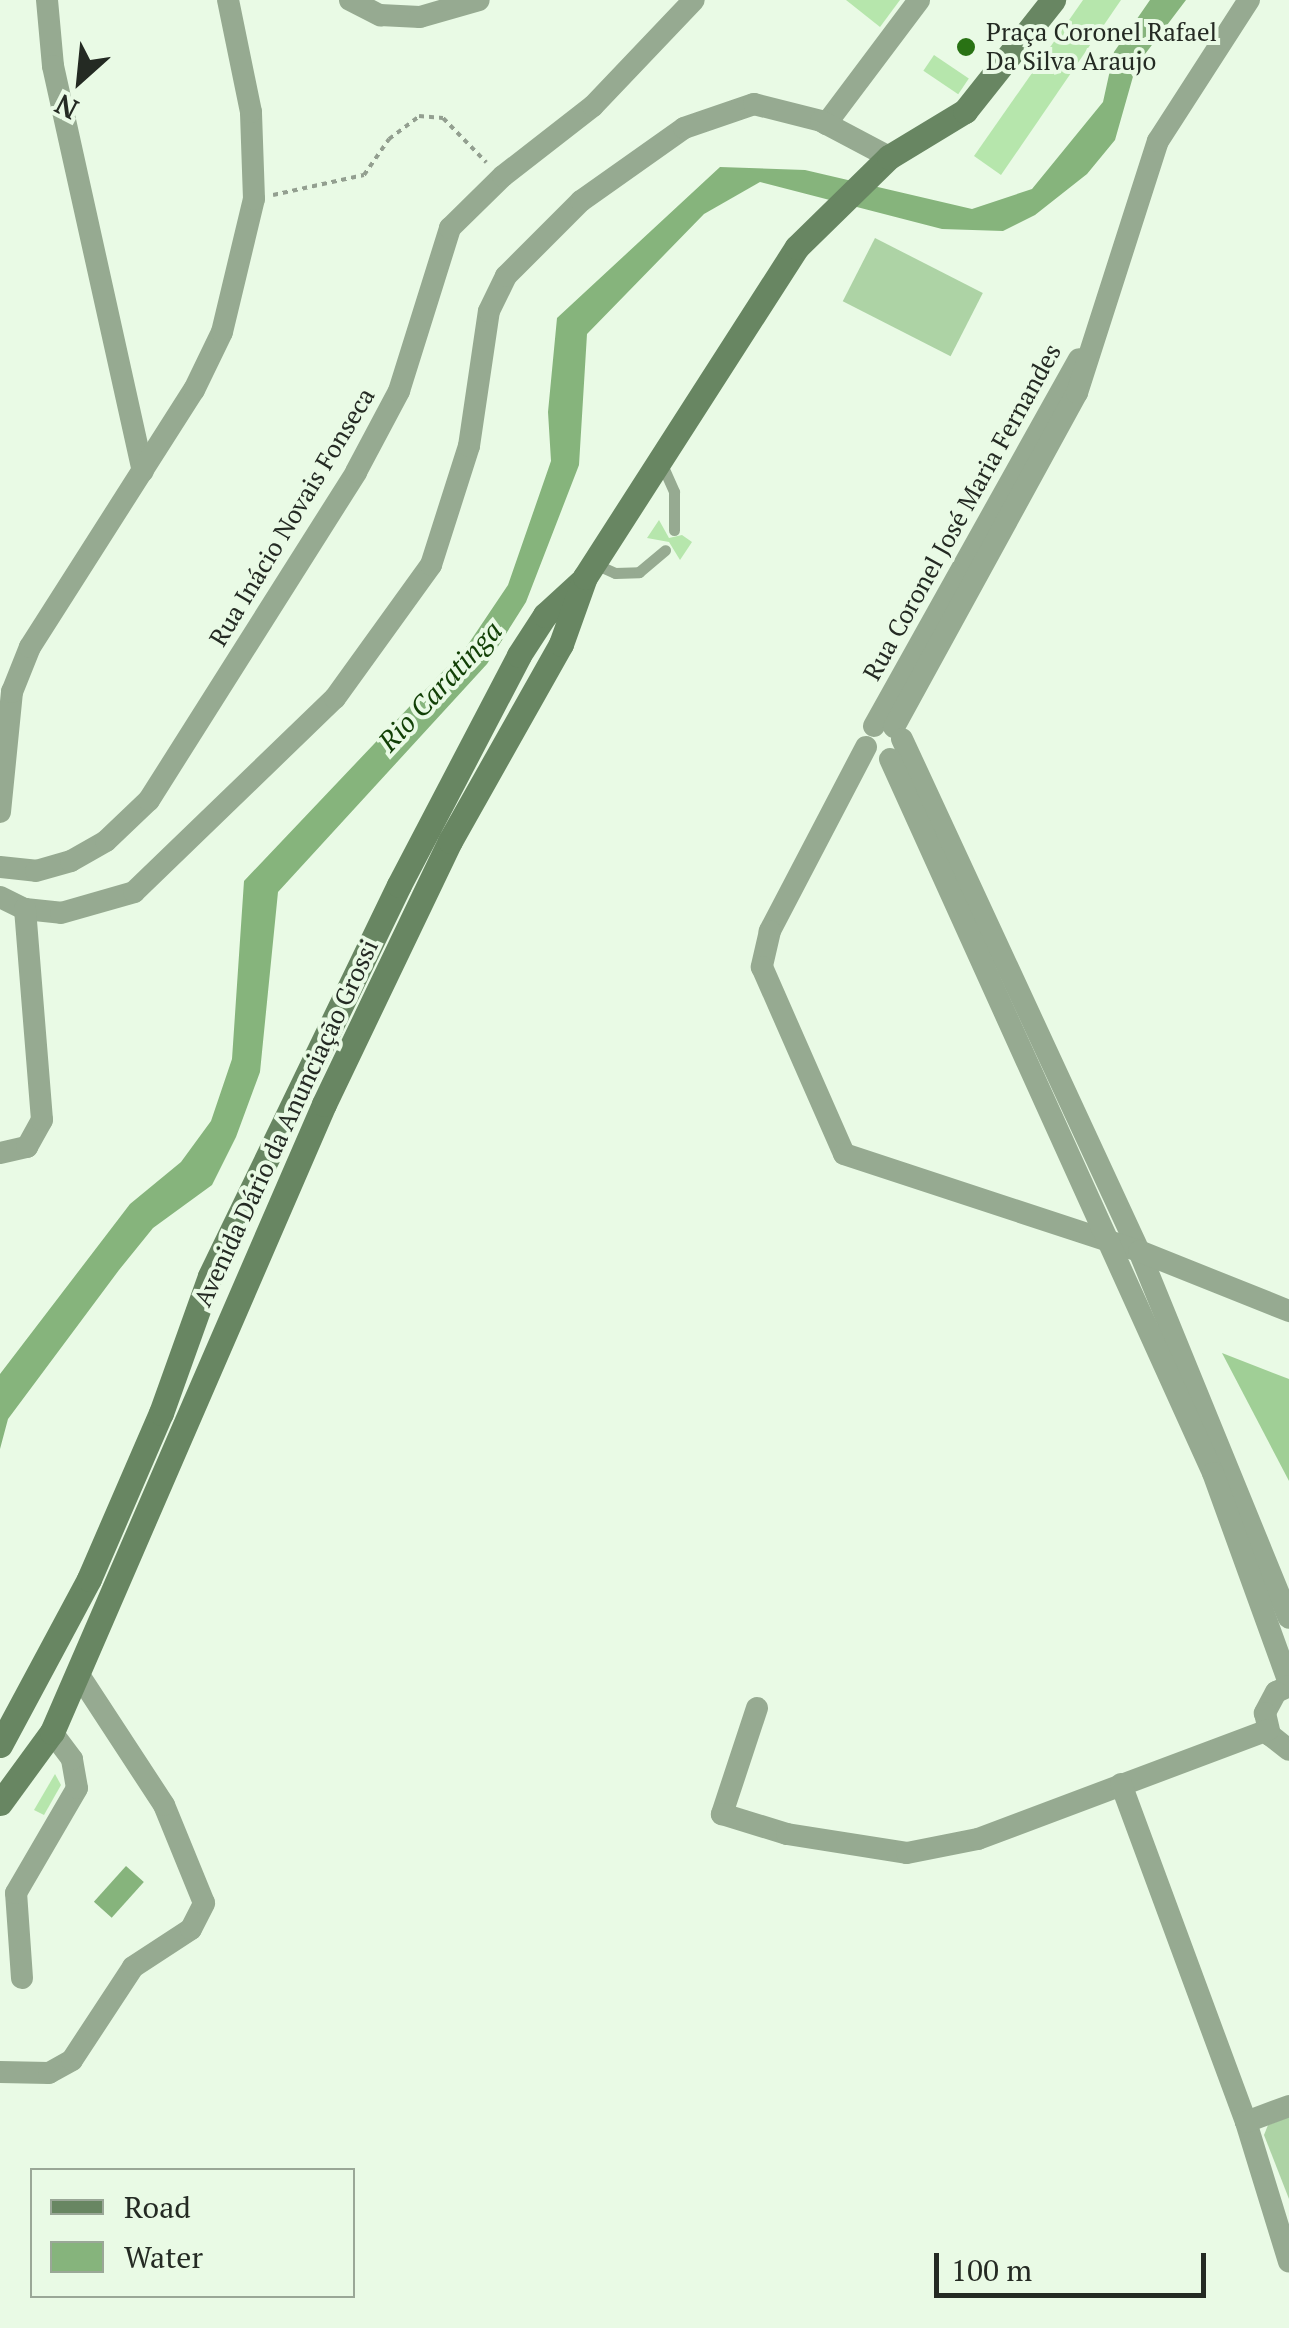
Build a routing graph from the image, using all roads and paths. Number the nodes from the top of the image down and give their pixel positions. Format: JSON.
{"nodes":[{"id":1,"x":46,"y":0,"type":"edge"},
{"id":2,"x":228,"y":0,"type":"edge"},
{"id":3,"x":350,"y":0,"type":"edge"},
{"id":4,"x":479,"y":0,"type":"edge"},
{"id":5,"x":694,"y":0,"type":"edge"},
{"id":6,"x":919,"y":0,"type":"edge"},
{"id":7,"x":1053,"y":0,"type":"edge"},
{"id":8,"x":1249,"y":0,"type":"edge"},
{"id":9,"x":826,"y":124,"type":"junction"},
{"id":10,"x":889,"y":157,"type":"junction"},
{"id":11,"x":503,"y":176,"type":"junction"},
{"id":12,"x":254,"y":199,"type":"junction"},
{"id":13,"x":660,"y":460,"type":"junction"},
{"id":14,"x":143,"y":471,"type":"junction"},
{"id":15,"x":674,"y":530,"type":"dead end"},
{"id":16,"x":665,"y":550,"type":"dead end"},
{"id":17,"x":590,"y":570,"type":"junction"},
{"id":18,"x":885,"y":739,"type":"junction"},
{"id":19,"x":0,"y":812,"type":"edge"},
{"id":20,"x":0,"y":867,"type":"edge"},
{"id":21,"x":0,"y":897,"type":"edge"},
{"id":22,"x":24,"y":909,"type":"junction"},
{"id":23,"x":0,"y":1153,"type":"edge"},
{"id":24,"x":1109,"y":1244,"type":"junction"},
{"id":25,"x":1138,"y":1251,"type":"junction"},
{"id":26,"x":210,"y":1276,"type":"junction"},
{"id":27,"x":1152,"y":1281,"type":"junction"},
{"id":28,"x":1126,"y":1282,"type":"junction"},
{"id":29,"x":241,"y":1287,"type":"junction"},
{"id":30,"x":1289,"y":1312,"type":"edge"},
{"id":31,"x":1289,"y":1618,"type":"edge"},
{"id":32,"x":79,"y":1675,"type":"junction"},
{"id":33,"x":1289,"y":1684,"type":"edge"},
{"id":34,"x":757,"y":1708,"type":"dead end"},
{"id":35,"x":1268,"y":1730,"type":"junction"},
{"id":36,"x":52,"y":1732,"type":"junction"},
{"id":37,"x":0,"y":1744,"type":"edge"},
{"id":38,"x":1289,"y":1750,"type":"edge"},
{"id":39,"x":1121,"y":1784,"type":"junction"},
{"id":40,"x":0,"y":1803,"type":"edge"},
{"id":41,"x":22,"y":1978,"type":"dead end"},
{"id":42,"x":0,"y":2072,"type":"edge"},
{"id":43,"x":1289,"y":2106,"type":"edge"},
{"id":44,"x":1246,"y":2122,"type":"junction"},
{"id":45,"x":1289,"y":2262,"type":"edge"}],
"edges":[{"from":1,"to":14,"type":"street"},
{"from":2,"to":12,"type":"street"},
{"from":3,"to":4,"type":"street"},
{"from":5,"to":11,"type":"street","name":"Rua Inácio Novais Fonseca"},
{"from":6,"to":9,"type":"street"},
{"from":7,"to":10,"type":"main road"},
{"from":8,"to":18,"type":"street","name":"Rua Coronel José Maria Fernandes"},
{"from":9,"to":10,"type":"street"},
{"from":9,"to":22,"type":"street"},
{"from":10,"to":13,"type":"main road","name":"Avenida Dário da Anunciação Grossi"},
{"from":11,"to":12,"type":"path"},
{"from":11,"to":20,"type":"street","name":"Rua Inácio Novais Fonseca"},
{"from":12,"to":14,"type":"street"},
{"from":13,"to":15,"type":"lane"},
{"from":13,"to":17,"type":"main road","name":"Avenida Dário da Anunciação Grossi"},
{"from":14,"to":19,"type":"street"},
{"from":16,"to":17,"type":"lane"},
{"from":17,"to":26,"type":"main road","name":"Avenida Dário da Anunciação Grossi"},
{"from":17,"to":29,"type":"main road","name":"Avenida Dário da Anunciação Grossi"},
{"from":18,"to":24,"type":"street"},
{"from":18,"to":24,"type":"street","name":"Rua Coronel José Maria Fernandes"},
{"from":18,"to":25,"type":"street"},
{"from":21,"to":22,"type":"street"},
{"from":22,"to":23,"type":"street"},
{"from":24,"to":25,"type":"street","name":"Rua Coronel José Maria Fernandes"},
{"from":24,"to":28,"type":"street"},
{"from":25,"to":27,"type":"street"},
{"from":25,"to":30,"type":"street","name":"Rua Coronel José Maria Fernandes"},
{"from":26,"to":29,"type":"main road"},
{"from":26,"to":37,"type":"main road","name":"Avenida Dário da Anunciação Grossi"},
{"from":27,"to":28,"type":"street"},
{"from":27,"to":31,"type":"street"},
{"from":28,"to":33,"type":"street"},
{"from":29,"to":32,"type":"main road","name":"Avenida Dário da Anunciação Grossi"},
{"from":32,"to":36,"type":"main road","name":"Avenida Dário da Anunciação Grossi"},
{"from":32,"to":42,"type":"street"},
{"from":33,"to":35,"type":"street"},
{"from":34,"to":39,"type":"street"},
{"from":35,"to":38,"type":"street"},
{"from":35,"to":39,"type":"street"},
{"from":36,"to":40,"type":"main road","name":"Avenida Dário da Anunciação Grossi"},
{"from":36,"to":41,"type":"street"},
{"from":39,"to":44,"type":"street"},
{"from":43,"to":44,"type":"street"},
{"from":44,"to":45,"type":"street"}]}
